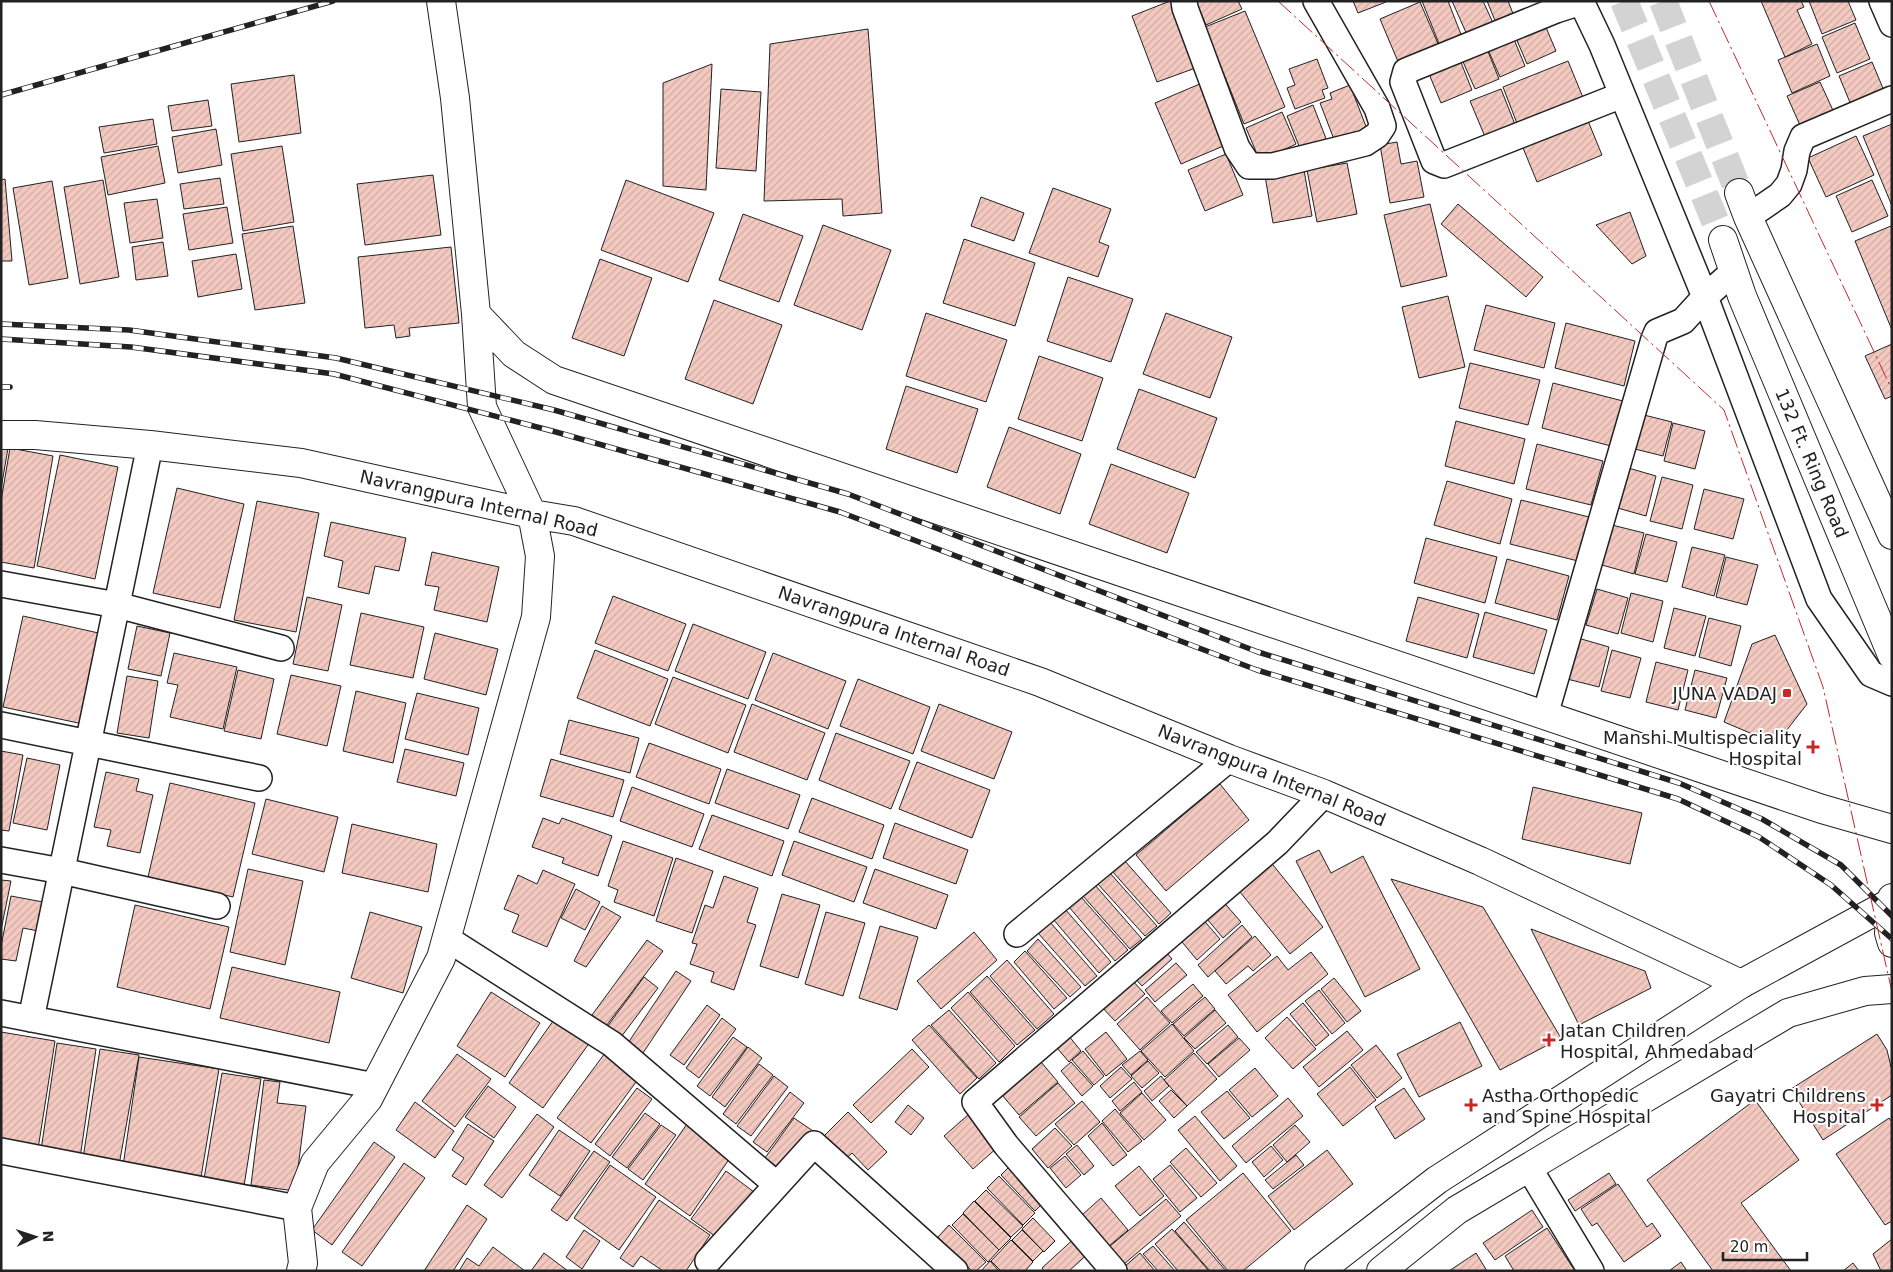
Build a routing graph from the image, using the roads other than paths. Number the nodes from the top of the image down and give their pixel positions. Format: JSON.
{"nodes":[{"id":1,"x":441,"y":1,"type":"edge"},
{"id":2,"x":1184,"y":1,"type":"edge"},
{"id":3,"x":1316,"y":1,"type":"edge"},
{"id":4,"x":1882,"y":1,"type":"edge"},
{"id":5,"x":1581,"y":2,"type":"edge"},
{"id":6,"x":1892,"y":24,"type":"edge"},
{"id":7,"x":1622,"y":95,"type":"junction"},
{"id":8,"x":1892,"y":99,"type":"edge"},
{"id":9,"x":1743,"y":205,"type":"joint"},
{"id":10,"x":1723,"y":240,"type":"tunnel mouth"},
{"id":11,"x":1734,"y":271,"type":"junction"},
{"id":12,"x":1706,"y":297,"type":"junction"},
{"id":13,"x":476,"y":314,"type":"junction"},
{"id":14,"x":1,"y":435,"type":"edge"},
{"id":15,"x":150,"y":446,"type":"junction"},
{"id":16,"x":532,"y":514,"type":"junction"},
{"id":17,"x":1892,"y":535,"type":"edge"},
{"id":18,"x":1,"y":584,"type":"edge"},
{"id":19,"x":116,"y":605,"type":"junction"},
{"id":20,"x":281,"y":648,"type":"dead end"},
{"id":21,"x":1892,"y":655,"type":"edge"},
{"id":22,"x":1892,"y":683,"type":"edge"},
{"id":23,"x":1545,"y":715,"type":"junction"},
{"id":24,"x":1,"y":725,"type":"edge"},
{"id":25,"x":88,"y":744,"type":"junction"},
{"id":26,"x":1230,"y":759,"type":"junction"},
{"id":27,"x":259,"y":778,"type":"dead end"},
{"id":28,"x":1324,"y":794,"type":"junction"},
{"id":29,"x":1892,"y":829,"type":"edge"},
{"id":30,"x":1,"y":860,"type":"edge"},
{"id":31,"x":62,"y":871,"type":"junction"},
{"id":32,"x":1891,"y":900,"type":"edge"},
{"id":33,"x":217,"y":906,"type":"dead end"},
{"id":34,"x":1017,"y":934,"type":"dead end"},
{"id":35,"x":446,"y":938,"type":"junction"},
{"id":36,"x":1892,"y":943,"type":"edge"},
{"id":37,"x":1742,"y":984,"type":"junction"},
{"id":38,"x":1892,"y":989,"type":"edge"},
{"id":39,"x":1,"y":1013,"type":"edge"},
{"id":40,"x":31,"y":1019,"type":"junction"},
{"id":41,"x":375,"y":1086,"type":"junction"},
{"id":42,"x":1,"y":1151,"type":"edge"},
{"id":43,"x":1528,"y":1168,"type":"junction"},
{"id":44,"x":777,"y":1185,"type":"junction"},
{"id":45,"x":296,"y":1208,"type":"junction"},
{"id":46,"x":708,"y":1261,"type":"dead end"},
{"id":47,"x":307,"y":1268,"type":"edge"},
{"id":48,"x":955,"y":1271,"type":"edge"},
{"id":49,"x":1114,"y":1271,"type":"edge"},
{"id":50,"x":1320,"y":1271,"type":"edge"},
{"id":51,"x":1381,"y":1271,"type":"edge"},
{"id":52,"x":1592,"y":1271,"type":"edge"}],
"edges":[{"from":1,"to":13,"type":"street"},
{"from":2,"to":3,"type":"street"},
{"from":4,"to":6,"type":"street"},
{"from":5,"to":7,"type":"street"},
{"from":5,"to":7,"type":"street"},
{"from":7,"to":12,"type":"street"},
{"from":8,"to":9,"type":"street"},
{"from":9,"to":17,"type":"street"},
{"from":10,"to":11,"type":"street","name":"132 Ft. Ring Road"},
{"from":11,"to":12,"type":"street"},
{"from":11,"to":21,"type":"street","name":"132 Ft. Ring Road"},
{"from":12,"to":22,"type":"street"},
{"from":12,"to":23,"type":"street"},
{"from":13,"to":16,"type":"street"},
{"from":13,"to":23,"type":"street"},
{"from":14,"to":15,"type":"street","name":"Navrangpura Internal Road"},
{"from":15,"to":16,"type":"street","name":"Navrangpura Internal Road"},
{"from":15,"to":19,"type":"street"},
{"from":16,"to":26,"type":"street","name":"Navrangpura Internal Road"},
{"from":16,"to":35,"type":"street"},
{"from":18,"to":19,"type":"street"},
{"from":19,"to":20,"type":"street"},
{"from":19,"to":25,"type":"street"},
{"from":23,"to":29,"type":"street"},
{"from":24,"to":25,"type":"street"},
{"from":25,"to":27,"type":"street"},
{"from":25,"to":31,"type":"street"},
{"from":26,"to":28,"type":"street","name":"Navrangpura Internal Road"},
{"from":26,"to":34,"type":"street"},
{"from":28,"to":37,"type":"street","name":"Navrangpura Internal Road"},
{"from":28,"to":49,"type":"street"},
{"from":30,"to":31,"type":"street"},
{"from":31,"to":33,"type":"street"},
{"from":31,"to":40,"type":"street"},
{"from":32,"to":36,"type":"street"},
{"from":32,"to":37,"type":"street"},
{"from":35,"to":41,"type":"street"},
{"from":35,"to":44,"type":"street"},
{"from":37,"to":50,"type":"street"},
{"from":38,"to":43,"type":"street"},
{"from":39,"to":40,"type":"street"},
{"from":40,"to":41,"type":"street"},
{"from":41,"to":45,"type":"street"},
{"from":42,"to":45,"type":"street"},
{"from":43,"to":51,"type":"street"},
{"from":43,"to":52,"type":"street"},
{"from":44,"to":46,"type":"street"},
{"from":44,"to":48,"type":"street"},
{"from":45,"to":47,"type":"street"}]}
